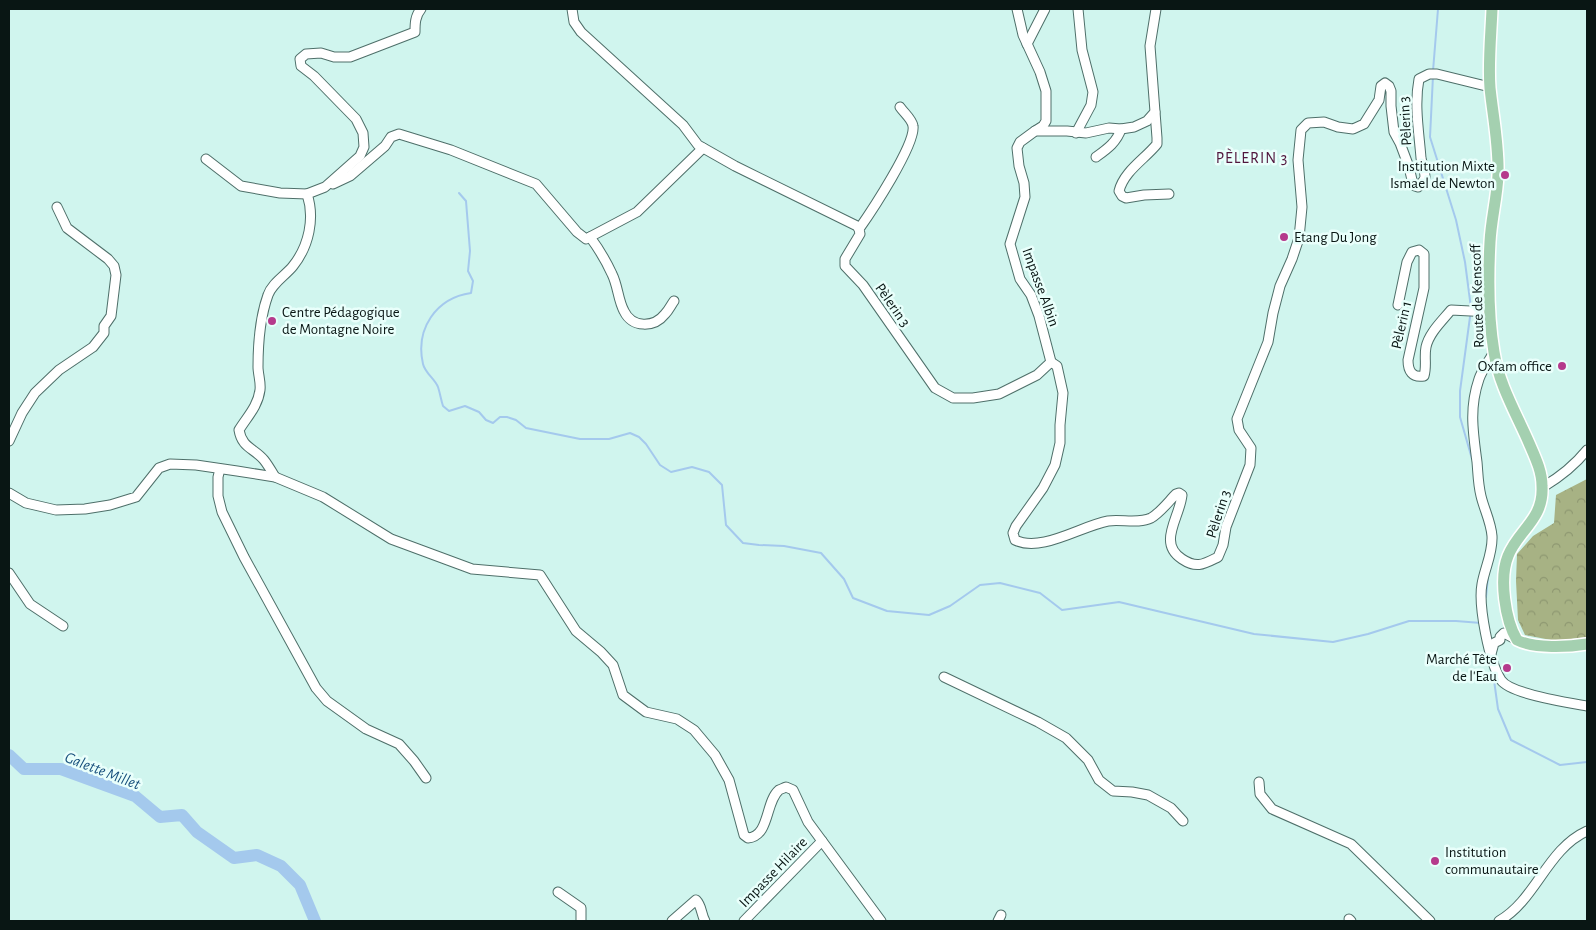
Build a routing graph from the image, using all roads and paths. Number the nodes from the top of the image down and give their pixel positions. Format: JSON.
{"nodes":[{"id":1,"x":421,"y":9,"type":"edge"},
{"id":2,"x":572,"y":9,"type":"edge"},
{"id":3,"x":1017,"y":9,"type":"edge"},
{"id":4,"x":1045,"y":9,"type":"edge"},
{"id":5,"x":1078,"y":9,"type":"edge"},
{"id":6,"x":1156,"y":9,"type":"edge"},
{"id":7,"x":1492,"y":9,"type":"edge"},
{"id":8,"x":1027,"y":44,"type":"junction"},
{"id":9,"x":1490,"y":87,"type":"junction"},
{"id":10,"x":900,"y":107,"type":"dead end"},
{"id":11,"x":1154,"y":112,"type":"junction"},
{"id":12,"x":1121,"y":129,"type":"junction"},
{"id":13,"x":1035,"y":131,"type":"junction"},
{"id":14,"x":1076,"y":133,"type":"junction"},
{"id":15,"x":703,"y":148,"type":"junction"},
{"id":16,"x":1096,"y":157,"type":"dead end"},
{"id":17,"x":206,"y":159,"type":"dead end"},
{"id":18,"x":326,"y":187,"type":"junction"},
{"id":19,"x":308,"y":194,"type":"junction"},
{"id":20,"x":1169,"y":194,"type":"dead end"},
{"id":21,"x":56,"y":207,"type":"dead end"},
{"id":22,"x":859,"y":229,"type":"junction"},
{"id":23,"x":590,"y":238,"type":"junction"},
{"id":24,"x":674,"y":301,"type":"dead end"},
{"id":25,"x":1398,"y":306,"type":"dead end"},
{"id":26,"x":1490,"y":312,"type":"junction"},
{"id":27,"x":1494,"y":352,"type":"junction"},
{"id":28,"x":1051,"y":362,"type":"junction"},
{"id":29,"x":9,"y":441,"type":"edge"},
{"id":30,"x":1587,"y":450,"type":"edge"},
{"id":31,"x":220,"y":469,"type":"junction"},
{"id":32,"x":276,"y":477,"type":"junction"},
{"id":33,"x":1542,"y":487,"type":"junction"},
{"id":34,"x":9,"y":493,"type":"edge"},
{"id":35,"x":9,"y":573,"type":"edge"},
{"id":36,"x":63,"y":626,"type":"dead end"},
{"id":37,"x":1517,"y":640,"type":"junction"},
{"id":38,"x":1587,"y":644,"type":"edge"},
{"id":39,"x":1491,"y":654,"type":"junction"},
{"id":40,"x":944,"y":677,"type":"dead end"},
{"id":41,"x":1587,"y":706,"type":"edge"},
{"id":42,"x":426,"y":778,"type":"dead end"},
{"id":43,"x":1260,"y":782,"type":"dead end"},
{"id":44,"x":1184,"y":821,"type":"dead end"},
{"id":45,"x":1587,"y":831,"type":"edge"},
{"id":46,"x":822,"y":841,"type":"junction"},
{"id":47,"x":558,"y":892,"type":"dead end"},
{"id":48,"x":582,"y":921,"type":"edge"},
{"id":49,"x":672,"y":921,"type":"edge"},
{"id":50,"x":705,"y":921,"type":"edge"},
{"id":51,"x":744,"y":921,"type":"edge"},
{"id":52,"x":882,"y":921,"type":"edge"},
{"id":53,"x":1430,"y":921,"type":"edge"},
{"id":54,"x":1499,"y":921,"type":"edge"}],
"edges":[{"from":1,"to":18,"type":"street"},
{"from":2,"to":15,"type":"street"},
{"from":3,"to":8,"type":"street"},
{"from":4,"to":8,"type":"street"},
{"from":5,"to":14,"type":"street"},
{"from":6,"to":11,"type":"street"},
{"from":7,"to":9,"type":"main road","name":"Route de Kenscoff"},
{"from":8,"to":13,"type":"street"},
{"from":9,"to":26,"type":"main road","name":"Route de Kenscoff"},
{"from":9,"to":28,"type":"street","name":"Pèlerin 3"},
{"from":10,"to":22,"type":"street"},
{"from":11,"to":12,"type":"street"},
{"from":11,"to":20,"type":"street"},
{"from":12,"to":14,"type":"street"},
{"from":12,"to":16,"type":"street"},
{"from":13,"to":14,"type":"street"},
{"from":13,"to":28,"type":"street","name":"Impasse Albin"},
{"from":15,"to":22,"type":"street"},
{"from":15,"to":23,"type":"street"},
{"from":17,"to":19,"type":"street"},
{"from":18,"to":19,"type":"street"},
{"from":18,"to":23,"type":"street"},
{"from":19,"to":32,"type":"street"},
{"from":21,"to":29,"type":"street"},
{"from":22,"to":28,"type":"street","name":"Pèlerin 3"},
{"from":23,"to":24,"type":"street"},
{"from":25,"to":26,"type":"street","name":"Pèlerin 1"},
{"from":26,"to":27,"type":"main road","name":"Route de Kenscoff"},
{"from":27,"to":33,"type":"main road","name":"Route de Kenscoff"},
{"from":27,"to":39,"type":"street"},
{"from":30,"to":33,"type":"street"},
{"from":31,"to":32,"type":"street"},
{"from":31,"to":34,"type":"street"},
{"from":31,"to":42,"type":"street"},
{"from":32,"to":46,"type":"street"},
{"from":33,"to":37,"type":"main road","name":"Route de Kenscoff"},
{"from":35,"to":36,"type":"street"},
{"from":37,"to":38,"type":"main road"},
{"from":37,"to":39,"type":"street"},
{"from":39,"to":41,"type":"street"},
{"from":40,"to":44,"type":"street"},
{"from":43,"to":53,"type":"street"},
{"from":45,"to":54,"type":"street"},
{"from":46,"to":51,"type":"street","name":"Impasse Hilaire"},
{"from":46,"to":52,"type":"street"},
{"from":47,"to":48,"type":"street"},
{"from":49,"to":50,"type":"street"}]}
